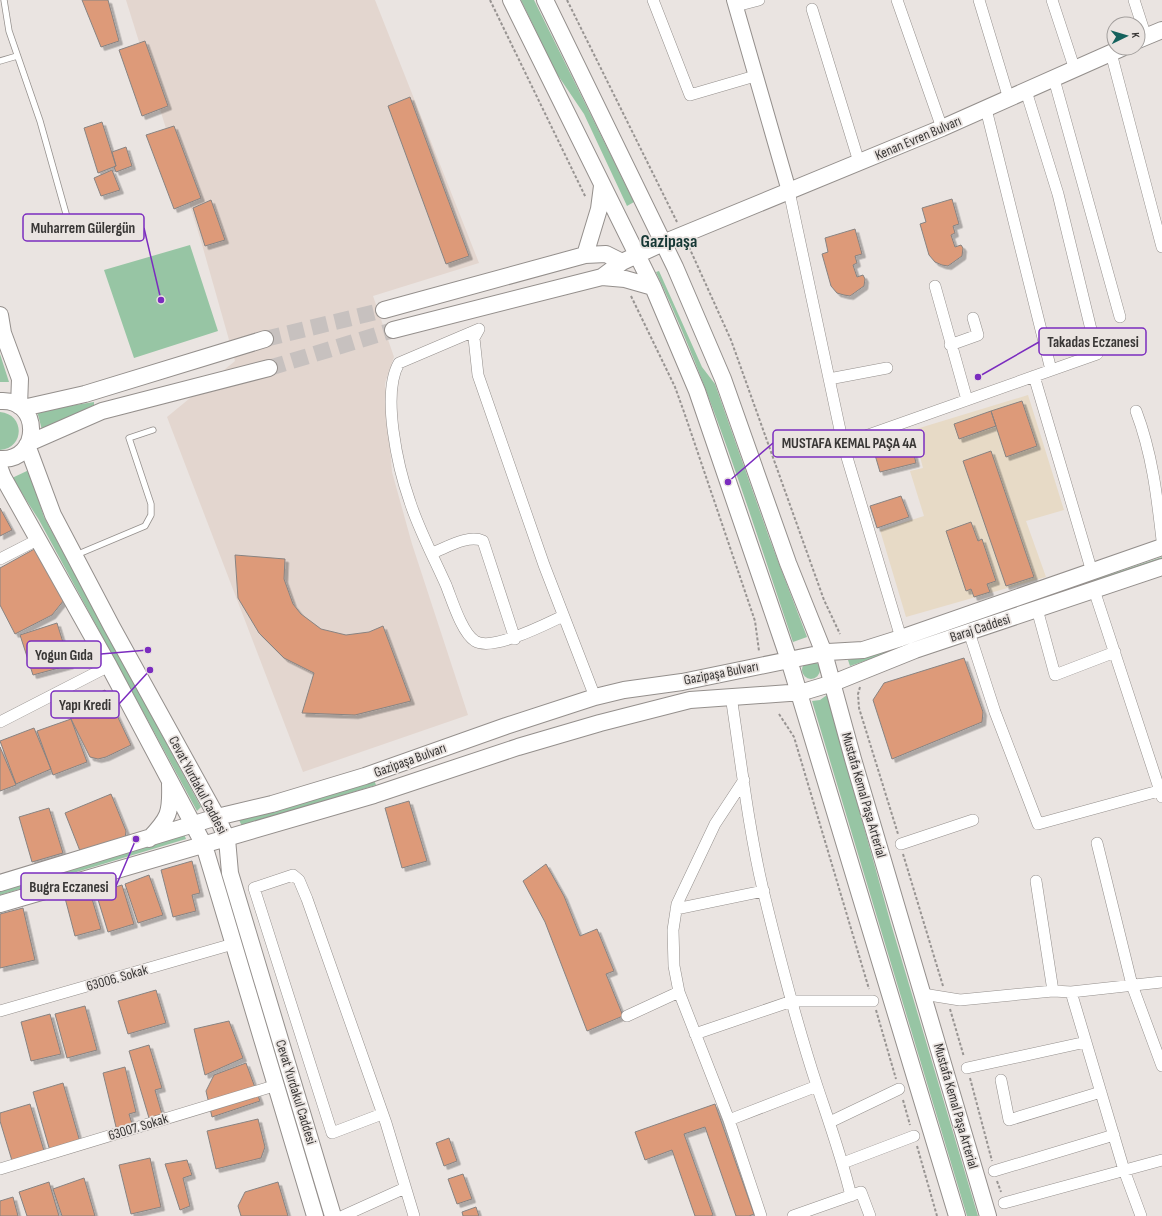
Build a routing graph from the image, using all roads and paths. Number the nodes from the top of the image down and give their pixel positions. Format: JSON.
{"nodes":[{"id":1,"x":4,"y":0,"type":"edge"},
{"id":2,"x":490,"y":0,"type":"edge"},
{"id":3,"x":511,"y":0,"type":"edge"},
{"id":4,"x":544,"y":0,"type":"edge"},
{"id":5,"x":653,"y":0,"type":"edge"},
{"id":6,"x":759,"y":0,"type":"edge"},
{"id":7,"x":897,"y":0,"type":"edge"},
{"id":8,"x":979,"y":0,"type":"edge"},
{"id":9,"x":1052,"y":0,"type":"edge"},
{"id":10,"x":1134,"y":0,"type":"edge"},
{"id":11,"x":735,"y":3,"type":"edge"},
{"id":12,"x":812,"y":9,"type":"dead end"},
{"id":13,"x":1137,"y":16,"type":"edge"},
{"id":14,"x":1162,"y":30,"type":"edge"},
{"id":15,"x":1146,"y":37,"type":"edge"},
{"id":16,"x":1106,"y":55,"type":"edge"},
{"id":17,"x":17,"y":56,"type":"junction"},
{"id":18,"x":1117,"y":56,"type":"edge"},
{"id":19,"x":0,"y":61,"type":"edge"},
{"id":20,"x":1075,"y":70,"type":"junction"},
{"id":21,"x":755,"y":76,"type":"junction"},
{"id":22,"x":1054,"y":79,"type":"junction"},
{"id":23,"x":1026,"y":91,"type":"junction"},
{"id":24,"x":1009,"y":99,"type":"junction"},
{"id":25,"x":986,"y":109,"type":"junction"},
{"id":26,"x":942,"y":128,"type":"junction"},
{"id":27,"x":859,"y":162,"type":"junction"},
{"id":28,"x":602,"y":186,"type":"junction"},
{"id":29,"x":789,"y":191,"type":"junction"},
{"id":30,"x":586,"y":198,"type":"dead end"},
{"id":31,"x":72,"y":235,"type":"dead end"},
{"id":32,"x":663,"y":243,"type":"junction"},
{"id":33,"x":1162,"y":247,"type":"edge"},
{"id":34,"x":585,"y":255,"type":"junction"},
{"id":35,"x":637,"y":256,"type":"junction"},
{"id":36,"x":622,"y":262,"type":"junction"},
{"id":37,"x":602,"y":277,"type":"junction"},
{"id":38,"x":934,"y":286,"type":"dead end"},
{"id":39,"x":653,"y":287,"type":"junction"},
{"id":40,"x":630,"y":292,"type":"dead end"},
{"id":41,"x":384,"y":310,"type":"tunnel mouth"},
{"id":42,"x":0,"y":315,"type":"edge"},
{"id":43,"x":1120,"y":317,"type":"dead end"},
{"id":44,"x":973,"y":318,"type":"dead end"},
{"id":45,"x":393,"y":330,"type":"tunnel mouth"},
{"id":46,"x":265,"y":339,"type":"tunnel mouth"},
{"id":47,"x":950,"y":345,"type":"junction"},
{"id":48,"x":269,"y":368,"type":"tunnel mouth"},
{"id":49,"x":886,"y":368,"type":"dead end"},
{"id":50,"x":1051,"y":370,"type":"junction"},
{"id":51,"x":1034,"y":376,"type":"junction"},
{"id":52,"x":829,"y":379,"type":"junction"},
{"id":53,"x":967,"y":400,"type":"junction"},
{"id":54,"x":0,"y":401,"type":"edge"},
{"id":55,"x":21,"y":407,"type":"junction"},
{"id":56,"x":1136,"y":411,"type":"dead end"},
{"id":57,"x":153,"y":430,"type":"dead end"},
{"id":58,"x":28,"y":444,"type":"junction"},
{"id":59,"x":843,"y":444,"type":"junction"},
{"id":60,"x":0,"y":458,"type":"edge"},
{"id":61,"x":0,"y":469,"type":"edge"},
{"id":62,"x":39,"y":539,"type":"junction"},
{"id":63,"x":1162,"y":540,"type":"edge"},
{"id":64,"x":1162,"y":547,"type":"edge"},
{"id":65,"x":432,"y":553,"type":"junction"},
{"id":66,"x":74,"y":556,"type":"junction"},
{"id":67,"x":0,"y":559,"type":"edge"},
{"id":68,"x":1162,"y":567,"type":"edge"},
{"id":69,"x":1092,"y":572,"type":"junction"},
{"id":70,"x":1094,"y":590,"type":"junction"},
{"id":71,"x":1036,"y":609,"type":"junction"},
{"id":72,"x":564,"y":616,"type":"junction"},
{"id":73,"x":969,"y":632,"type":"junction"},
{"id":74,"x":901,"y":638,"type":"junction"},
{"id":75,"x":515,"y":639,"type":"junction"},
{"id":76,"x":759,"y":651,"type":"dead end"},
{"id":77,"x":1115,"y":652,"type":"junction"},
{"id":78,"x":824,"y":653,"type":"junction"},
{"id":79,"x":789,"y":660,"type":"junction"},
{"id":80,"x":109,"y":666,"type":"junction"},
{"id":81,"x":860,"y":671,"type":"junction"},
{"id":82,"x":833,"y":683,"type":"junction"},
{"id":83,"x":799,"y":692,"type":"junction"},
{"id":84,"x":731,"y":696,"type":"junction"},
{"id":85,"x":595,"y":697,"type":"junction"},
{"id":86,"x":779,"y":714,"type":"dead end"},
{"id":87,"x":0,"y":722,"type":"edge"},
{"id":88,"x":170,"y":780,"type":"junction"},
{"id":89,"x":744,"y":780,"type":"junction"},
{"id":90,"x":1161,"y":793,"type":"edge"},
{"id":91,"x":217,"y":817,"type":"junction"},
{"id":92,"x":973,"y":820,"type":"dead end"},
{"id":93,"x":194,"y":825,"type":"junction"},
{"id":94,"x":149,"y":839,"type":"junction"},
{"id":95,"x":227,"y":839,"type":"junction"},
{"id":96,"x":1097,"y":843,"type":"dead end"},
{"id":97,"x":901,"y":844,"type":"junction"},
{"id":98,"x":204,"y":845,"type":"junction"},
{"id":99,"x":1036,"y":881,"type":"dead end"},
{"id":100,"x":0,"y":883,"type":"edge"},
{"id":101,"x":764,"y":891,"type":"junction"},
{"id":102,"x":0,"y":904,"type":"edge"},
{"id":103,"x":676,"y":909,"type":"junction"},
{"id":104,"x":233,"y":944,"type":"junction"},
{"id":105,"x":1162,"y":982,"type":"edge"},
{"id":106,"x":1132,"y":985,"type":"junction"},
{"id":107,"x":679,"y":992,"type":"junction"},
{"id":108,"x":1053,"y":992,"type":"junction"},
{"id":109,"x":1071,"y":992,"type":"junction"},
{"id":110,"x":923,"y":994,"type":"junction"},
{"id":111,"x":946,"y":998,"type":"junction"},
{"id":112,"x":792,"y":1001,"type":"junction"},
{"id":113,"x":873,"y":1001,"type":"junction"},
{"id":114,"x":0,"y":1011,"type":"edge"},
{"id":115,"x":627,"y":1016,"type":"dead end"},
{"id":116,"x":695,"y":1034,"type":"junction"},
{"id":117,"x":1086,"y":1042,"type":"junction"},
{"id":118,"x":1162,"y":1066,"type":"edge"},
{"id":119,"x":967,"y":1068,"type":"junction"},
{"id":120,"x":1001,"y":1080,"type":"dead end"},
{"id":121,"x":277,"y":1085,"type":"junction"},
{"id":122,"x":817,"y":1086,"type":"junction"},
{"id":123,"x":899,"y":1089,"type":"junction"},
{"id":124,"x":1101,"y":1092,"type":"junction"},
{"id":125,"x":382,"y":1114,"type":"junction"},
{"id":126,"x":729,"y":1120,"type":"junction"},
{"id":127,"x":830,"y":1122,"type":"junction"},
{"id":128,"x":1114,"y":1135,"type":"junction"},
{"id":129,"x":914,"y":1136,"type":"junction"},
{"id":130,"x":1162,"y":1160,"type":"edge"},
{"id":131,"x":843,"y":1163,"type":"junction"},
{"id":132,"x":0,"y":1168,"type":"edge"},
{"id":133,"x":1124,"y":1170,"type":"junction"},
{"id":134,"x":994,"y":1171,"type":"junction"},
{"id":135,"x":405,"y":1188,"type":"junction"},
{"id":136,"x":851,"y":1196,"type":"junction"},
{"id":137,"x":1004,"y":1203,"type":"joint"},
{"id":138,"x":315,"y":1216,"type":"edge"},
{"id":139,"x":333,"y":1216,"type":"edge"},
{"id":140,"x":343,"y":1216,"type":"edge"},
{"id":141,"x":414,"y":1216,"type":"edge"},
{"id":142,"x":761,"y":1216,"type":"edge"},
{"id":143,"x":794,"y":1216,"type":"edge"},
{"id":144,"x":870,"y":1216,"type":"edge"},
{"id":145,"x":937,"y":1216,"type":"edge"},
{"id":146,"x":957,"y":1216,"type":"edge"},
{"id":147,"x":988,"y":1216,"type":"edge"},
{"id":148,"x":1141,"y":1216,"type":"edge"}],
"edges":[{"from":1,"to":17,"type":"lane"},
{"from":2,"to":30,"type":"path"},
{"from":3,"to":28,"type":"main road"},
{"from":4,"to":32,"type":"main road","name":"Mustafa Kemal Paşa Arterial"},
{"from":5,"to":21,"type":"street"},
{"from":6,"to":11,"type":"street"},
{"from":7,"to":26,"type":"street"},
{"from":8,"to":24,"type":"street"},
{"from":9,"to":20,"type":"street"},
{"from":10,"to":13,"type":"street"},
{"from":11,"to":21,"type":"street"},
{"from":12,"to":27,"type":"street"},
{"from":14,"to":15,"type":"main road"},
{"from":16,"to":20,"type":"main road","name":"Kenan Evren Bulvarı"},
{"from":17,"to":19,"type":"lane"},
{"from":17,"to":31,"type":"lane"},
{"from":18,"to":33,"type":"street"},
{"from":20,"to":22,"type":"main road","name":"Kenan Evren Bulvarı"},
{"from":21,"to":29,"type":"street"},
{"from":22,"to":23,"type":"main road","name":"Kenan Evren Bulvarı"},
{"from":22,"to":43,"type":"street"},
{"from":23,"to":24,"type":"main road","name":"Kenan Evren Bulvarı"},
{"from":23,"to":50,"type":"street"},
{"from":24,"to":25,"type":"main road","name":"Kenan Evren Bulvarı"},
{"from":25,"to":26,"type":"main road","name":"Kenan Evren Bulvarı"},
{"from":25,"to":50,"type":"street"},
{"from":26,"to":27,"type":"main road","name":"Kenan Evren Bulvarı"},
{"from":27,"to":29,"type":"main road","name":"Kenan Evren Bulvarı"},
{"from":28,"to":34,"type":"main road"},
{"from":28,"to":35,"type":"main road"},
{"from":29,"to":32,"type":"main road","name":"Kenan Evren Bulvarı"},
{"from":29,"to":52,"type":"street"},
{"from":32,"to":35,"type":"main road","name":"Kenan Evren Bulvarı"},
{"from":32,"to":78,"type":"main road","name":"Mustafa Kemal Paşa Arterial"},
{"from":34,"to":36,"type":"main road"},
{"from":34,"to":41,"type":"main road"},
{"from":35,"to":36,"type":"main road","name":"Kenan Evren Bulvarı"},
{"from":35,"to":39,"type":"main road"},
{"from":36,"to":37,"type":"main road","name":"Kenan Evren Bulvarı"},
{"from":37,"to":39,"type":"main road"},
{"from":37,"to":45,"type":"main road"},
{"from":38,"to":47,"type":"street"},
{"from":39,"to":79,"type":"main road"},
{"from":40,"to":76,"type":"path"},
{"from":42,"to":55,"type":"main road"},
{"from":44,"to":47,"type":"street"},
{"from":46,"to":55,"type":"main road"},
{"from":47,"to":53,"type":"street"},
{"from":48,"to":58,"type":"main road"},
{"from":49,"to":52,"type":"street"},
{"from":50,"to":51,"type":"street"},
{"from":51,"to":53,"type":"street"},
{"from":51,"to":69,"type":"street"},
{"from":52,"to":59,"type":"street"},
{"from":53,"to":59,"type":"street"},
{"from":54,"to":55,"type":"main road"},
{"from":55,"to":58,"type":"main road"},
{"from":56,"to":63,"type":"street"},
{"from":57,"to":66,"type":"lane"},
{"from":58,"to":60,"type":"main road"},
{"from":58,"to":66,"type":"main road","name":"Cevat Yurdakul Caddesi"},
{"from":59,"to":74,"type":"street"},
{"from":61,"to":62,"type":"main road","name":"Cevat Yurdakul Caddesi"},
{"from":62,"to":67,"type":"street"},
{"from":62,"to":80,"type":"main road","name":"Cevat Yurdakul Caddesi"},
{"from":64,"to":69,"type":"main road","name":"Baraj Caddesi"},
{"from":65,"to":72,"type":"street"},
{"from":65,"to":75,"type":"street"},
{"from":65,"to":75,"type":"street"},
{"from":66,"to":91,"type":"main road","name":"Cevat Yurdakul Caddesi"},
{"from":68,"to":70,"type":"main road","name":"Baraj Caddesi"},
{"from":69,"to":74,"type":"main road","name":"Baraj Caddesi"},
{"from":70,"to":71,"type":"main road","name":"Baraj Caddesi"},
{"from":70,"to":77,"type":"street"},
{"from":71,"to":73,"type":"main road","name":"Baraj Caddesi"},
{"from":71,"to":77,"type":"street"},
{"from":72,"to":75,"type":"street"},
{"from":72,"to":85,"type":"street"},
{"from":73,"to":81,"type":"main road","name":"Baraj Caddesi"},
{"from":73,"to":90,"type":"street"},
{"from":74,"to":78,"type":"main road","name":"Baraj Caddesi"},
{"from":77,"to":90,"type":"street"},
{"from":78,"to":79,"type":"main road","name":"Gazipaşa Bulvarı"},
{"from":78,"to":82,"type":"main road","name":"Mustafa Kemal Paşa Arterial"},
{"from":79,"to":83,"type":"main road"},
{"from":79,"to":85,"type":"main road","name":"Gazipaşa Bulvarı"},
{"from":80,"to":87,"type":"street"},
{"from":80,"to":88,"type":"main road","name":"Cevat Yurdakul Caddesi"},
{"from":81,"to":82,"type":"main road","name":"Baraj Caddesi"},
{"from":81,"to":97,"type":"path"},
{"from":82,"to":83,"type":"main road","name":"Baraj Caddesi"},
{"from":82,"to":110,"type":"main road","name":"Mustafa Kemal Paşa Arterial"},
{"from":83,"to":84,"type":"main road","name":"Gazipaşa Bulvarı"},
{"from":83,"to":146,"type":"main road"},
{"from":84,"to":89,"type":"street"},
{"from":84,"to":95,"type":"main road","name":"Gazipaşa Bulvarı"},
{"from":85,"to":91,"type":"main road","name":"Gazipaşa Bulvarı"},
{"from":86,"to":113,"type":"path"},
{"from":88,"to":93,"type":"main road","name":"Cevat Yurdakul Caddesi"},
{"from":88,"to":94,"type":"main road"},
{"from":89,"to":101,"type":"street"},
{"from":89,"to":103,"type":"street"},
{"from":91,"to":93,"type":"main road","name":"Gazipaşa Bulvarı"},
{"from":91,"to":95,"type":"main road","name":"Cevat Yurdakul Caddesi"},
{"from":92,"to":97,"type":"street"},
{"from":93,"to":94,"type":"main road","name":"Gazipaşa Bulvarı"},
{"from":93,"to":98,"type":"main road","name":"Cevat Yurdakul Caddesi"},
{"from":94,"to":100,"type":"main road","name":"Gazipaşa Bulvarı"},
{"from":95,"to":98,"type":"main road","name":"Gazipaşa Bulvarı"},
{"from":95,"to":139,"type":"main road","name":"Cevat Yurdakul Caddesi"},
{"from":96,"to":106,"type":"street"},
{"from":97,"to":111,"type":"path"},
{"from":98,"to":102,"type":"main road","name":"Gazipaşa Bulvarı"},
{"from":98,"to":104,"type":"main road","name":"Cevat Yurdakul Caddesi"},
{"from":99,"to":108,"type":"street"},
{"from":101,"to":103,"type":"street"},
{"from":101,"to":112,"type":"street"},
{"from":103,"to":107,"type":"street"},
{"from":104,"to":114,"type":"street","name":"63006. Sokak"},
{"from":104,"to":121,"type":"main road","name":"Cevat Yurdakul Caddesi"},
{"from":105,"to":106,"type":"street"},
{"from":106,"to":109,"type":"street"},
{"from":106,"to":118,"type":"street"},
{"from":107,"to":115,"type":"street"},
{"from":107,"to":116,"type":"street"},
{"from":108,"to":109,"type":"street"},
{"from":108,"to":111,"type":"street"},
{"from":109,"to":117,"type":"street"},
{"from":110,"to":111,"type":"street"},
{"from":110,"to":147,"type":"main road","name":"Mustafa Kemal Paşa Arterial"},
{"from":111,"to":119,"type":"path"},
{"from":112,"to":113,"type":"street"},
{"from":112,"to":116,"type":"street"},
{"from":112,"to":122,"type":"street"},
{"from":113,"to":123,"type":"path"},
{"from":116,"to":126,"type":"street"},
{"from":117,"to":119,"type":"street"},
{"from":117,"to":124,"type":"street"},
{"from":119,"to":134,"type":"path"},
{"from":120,"to":124,"type":"street"},
{"from":121,"to":132,"type":"street","name":"63007. Sokak"},
{"from":121,"to":138,"type":"main road","name":"Cevat Yurdakul Caddesi"},
{"from":122,"to":126,"type":"street"},
{"from":122,"to":127,"type":"street"},
{"from":123,"to":127,"type":"street"},
{"from":123,"to":129,"type":"path"},
{"from":124,"to":128,"type":"street"},
{"from":125,"to":125,"type":"street"},
{"from":125,"to":135,"type":"street"},
{"from":126,"to":142,"type":"street"},
{"from":127,"to":131,"type":"street"},
{"from":128,"to":133,"type":"street"},
{"from":128,"to":134,"type":"street"},
{"from":129,"to":131,"type":"street"},
{"from":129,"to":145,"type":"path"},
{"from":130,"to":133,"type":"street"},
{"from":131,"to":136,"type":"street"},
{"from":133,"to":137,"type":"street"},
{"from":133,"to":148,"type":"street"},
{"from":134,"to":137,"type":"path"},
{"from":135,"to":140,"type":"street"},
{"from":135,"to":141,"type":"street"},
{"from":136,"to":143,"type":"street"},
{"from":136,"to":144,"type":"street"}]}
